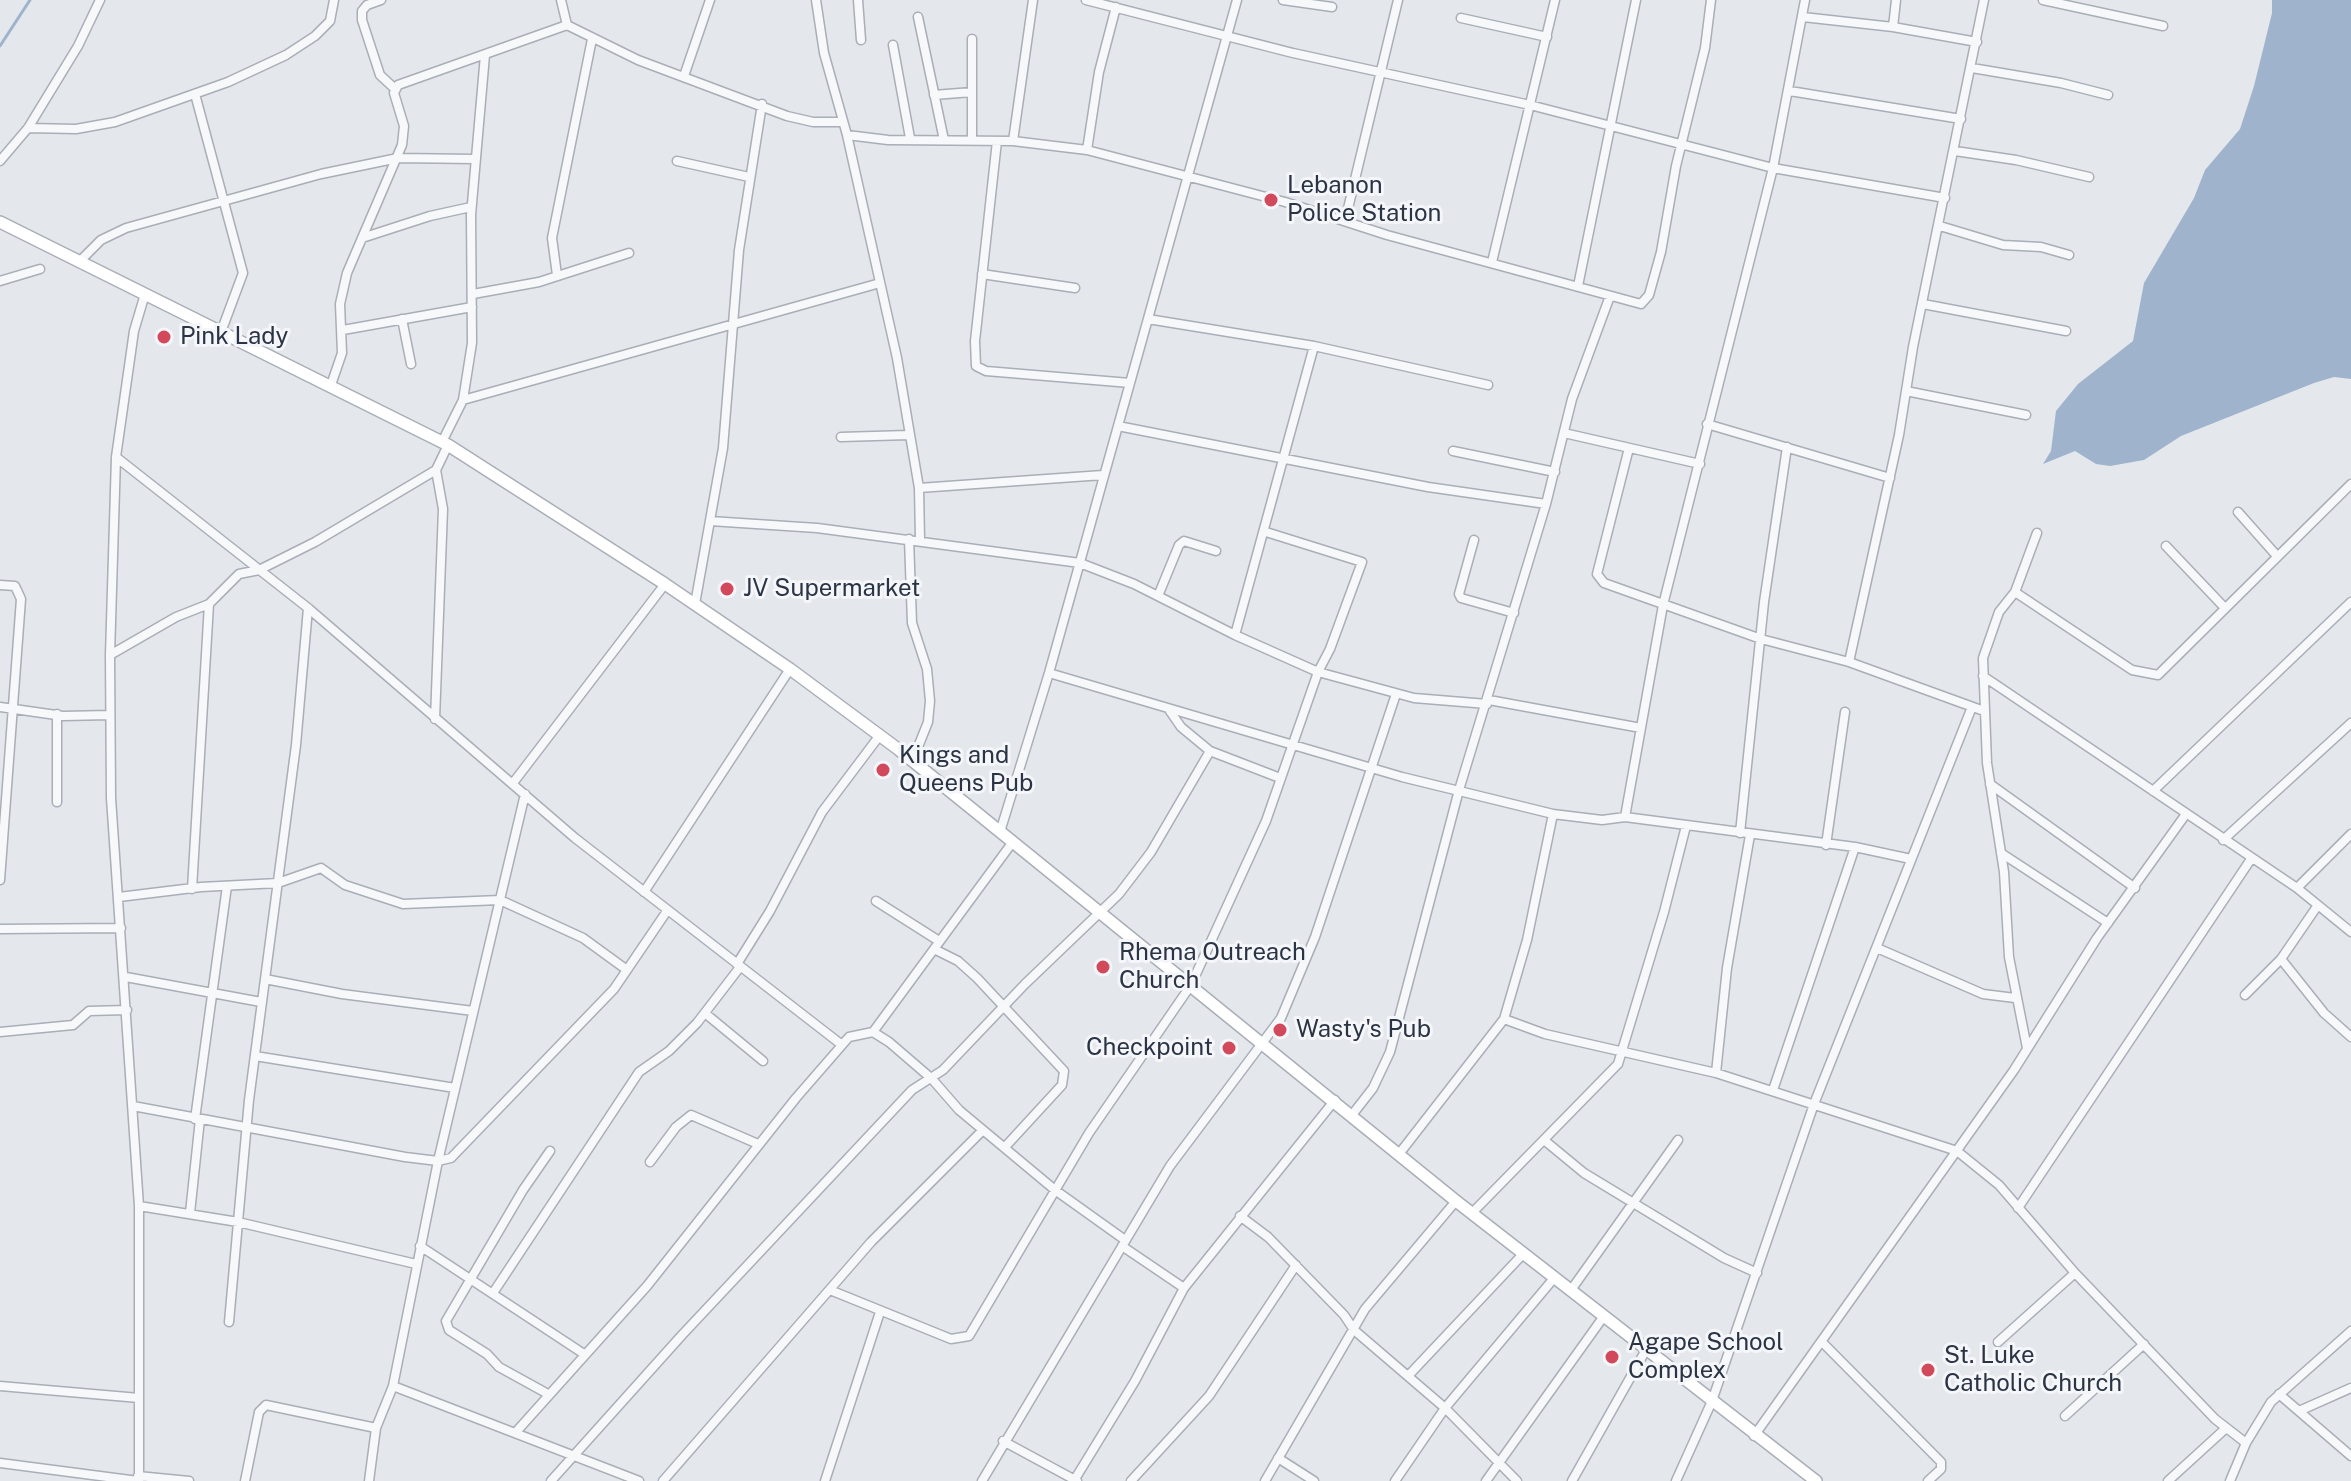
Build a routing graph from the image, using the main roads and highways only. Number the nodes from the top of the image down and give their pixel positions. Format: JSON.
{"nodes":[{"id":1,"x":0,"y":222,"type":"edge"},
{"id":2,"x":1812,"y":1480,"type":"edge"}],
"edges":[{"from":1,"to":2,"type":"main road"}]}
